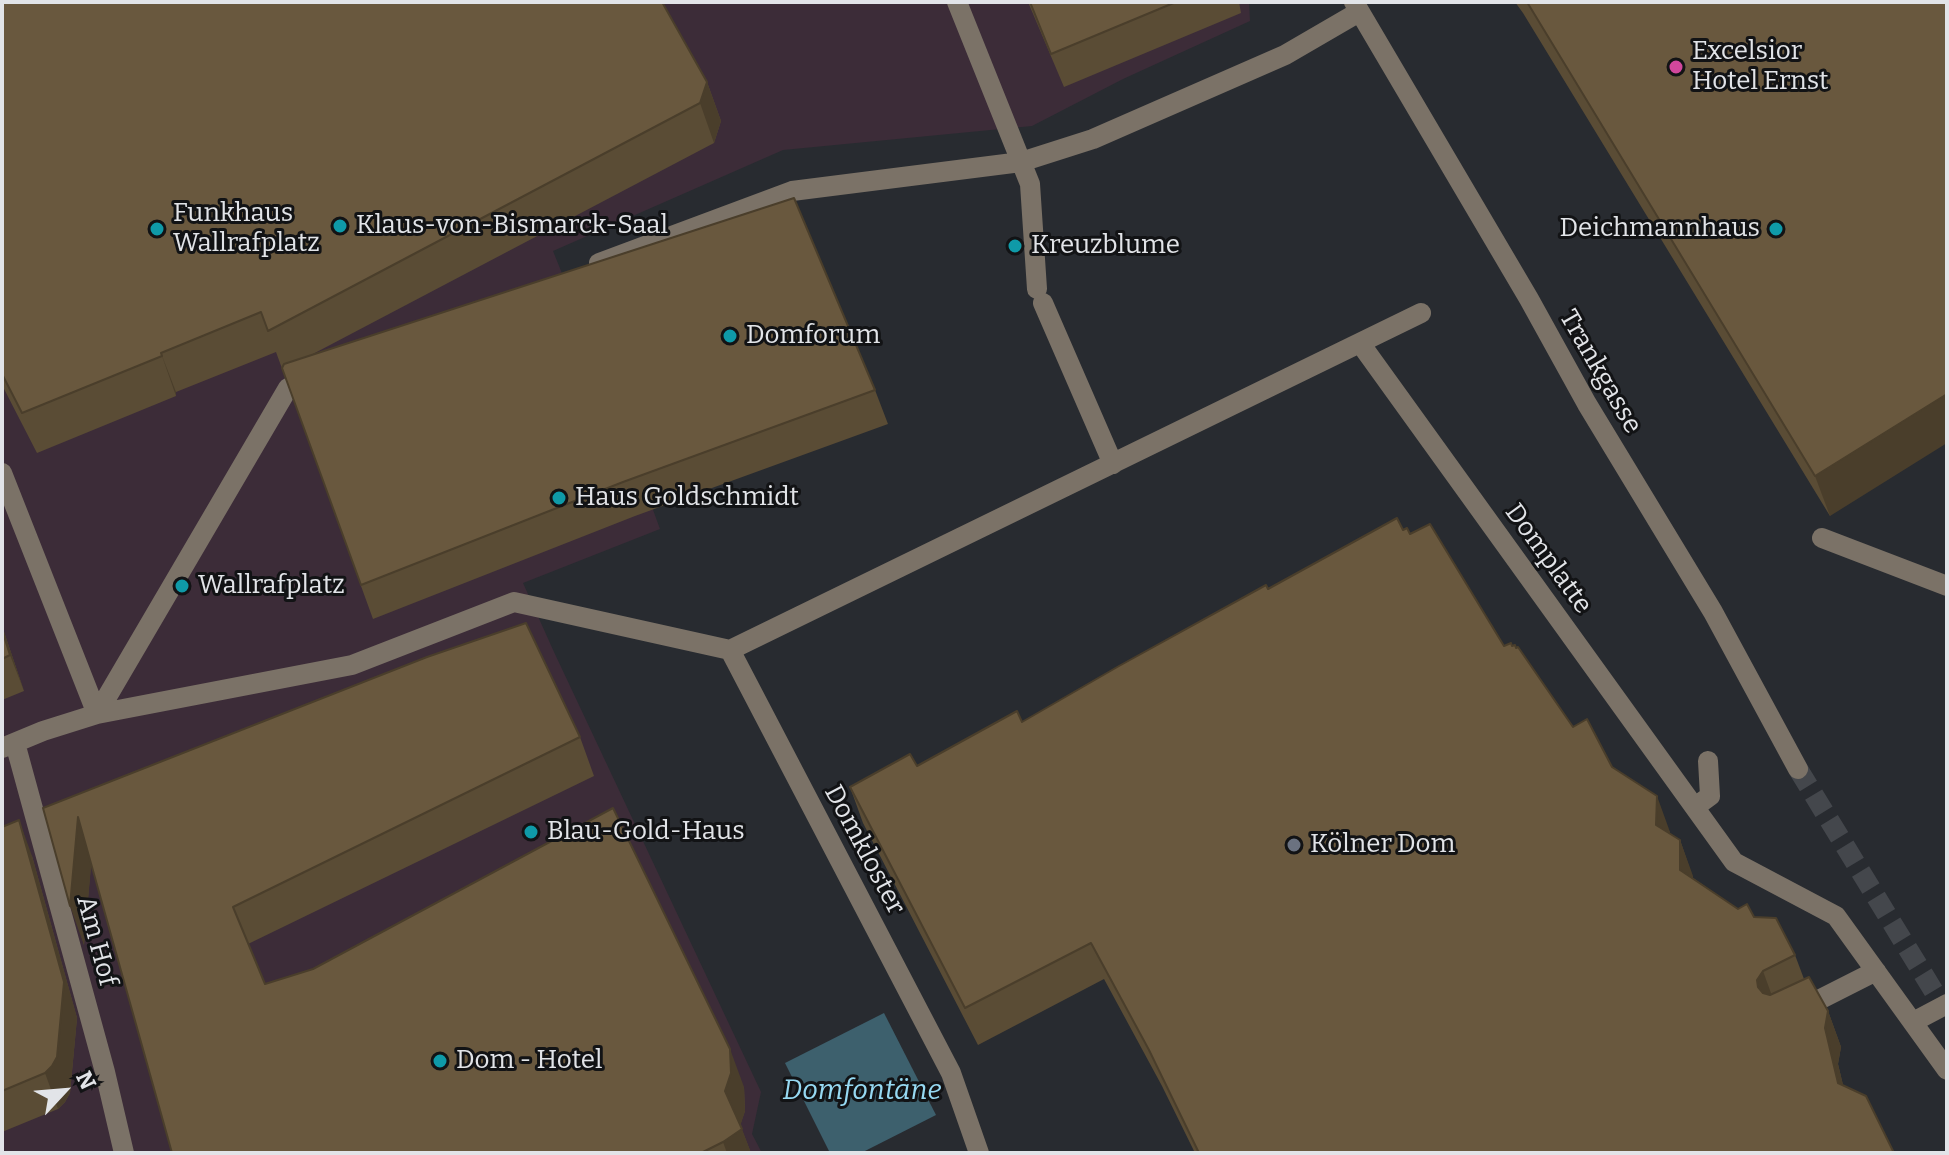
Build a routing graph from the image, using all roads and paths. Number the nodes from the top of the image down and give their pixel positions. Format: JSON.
{"nodes":[{"id":1,"x":957,"y":2,"type":"edge"},
{"id":2,"x":1357,"y":7,"type":"edge"},
{"id":3,"x":1021,"y":162,"type":"junction"},
{"id":4,"x":585,"y":268,"type":"edge"},
{"id":5,"x":1421,"y":313,"type":"dead end"},
{"id":6,"x":1360,"y":343,"type":"junction"},
{"id":7,"x":330,"y":371,"type":"edge"},
{"id":8,"x":1113,"y":464,"type":"junction"},
{"id":9,"x":2,"y":473,"type":"edge"},
{"id":10,"x":1822,"y":538,"type":"dead end"},
{"id":11,"x":1947,"y":586,"type":"edge"},
{"id":12,"x":730,"y":650,"type":"junction"},
{"id":13,"x":97,"y":714,"type":"junction"},
{"id":14,"x":9,"y":745,"type":"edge"},
{"id":15,"x":1708,"y":761,"type":"dead end"},
{"id":16,"x":1798,"y":769,"type":"tunnel mouth"},
{"id":17,"x":1695,"y":807,"type":"junction"},
{"id":18,"x":1876,"y":971,"type":"junction"},
{"id":19,"x":1947,"y":1004,"type":"edge"},
{"id":20,"x":1783,"y":1018,"type":"edge"},
{"id":21,"x":1913,"y":1022,"type":"junction"},
{"id":22,"x":1947,"y":1070,"type":"edge"},
{"id":23,"x":975,"y":1151,"type":"edge"},
{"id":24,"x":124,"y":1153,"type":"edge"}],
"edges":[{"from":1,"to":3,"type":"street"},
{"from":2,"to":3,"type":"street"},
{"from":2,"to":16,"type":"street","name":"Trankgasse"},
{"from":3,"to":4,"type":"street"},
{"from":3,"to":8,"type":"street"},
{"from":5,"to":6,"type":"street"},
{"from":6,"to":8,"type":"street"},
{"from":6,"to":17,"type":"street","name":"Domplatte"},
{"from":7,"to":13,"type":"street"},
{"from":8,"to":12,"type":"street"},
{"from":9,"to":13,"type":"street"},
{"from":10,"to":11,"type":"street"},
{"from":12,"to":13,"type":"street"},
{"from":12,"to":23,"type":"street","name":"Domkloster"},
{"from":13,"to":14,"type":"street"},
{"from":14,"to":24,"type":"street","name":"Am Hof"},
{"from":15,"to":17,"type":"street"},
{"from":17,"to":18,"type":"street","name":"Domplatte"},
{"from":18,"to":20,"type":"street"},
{"from":18,"to":21,"type":"street","name":"Domplatte"},
{"from":19,"to":21,"type":"street"},
{"from":21,"to":22,"type":"street","name":"Domplatte"}]}
